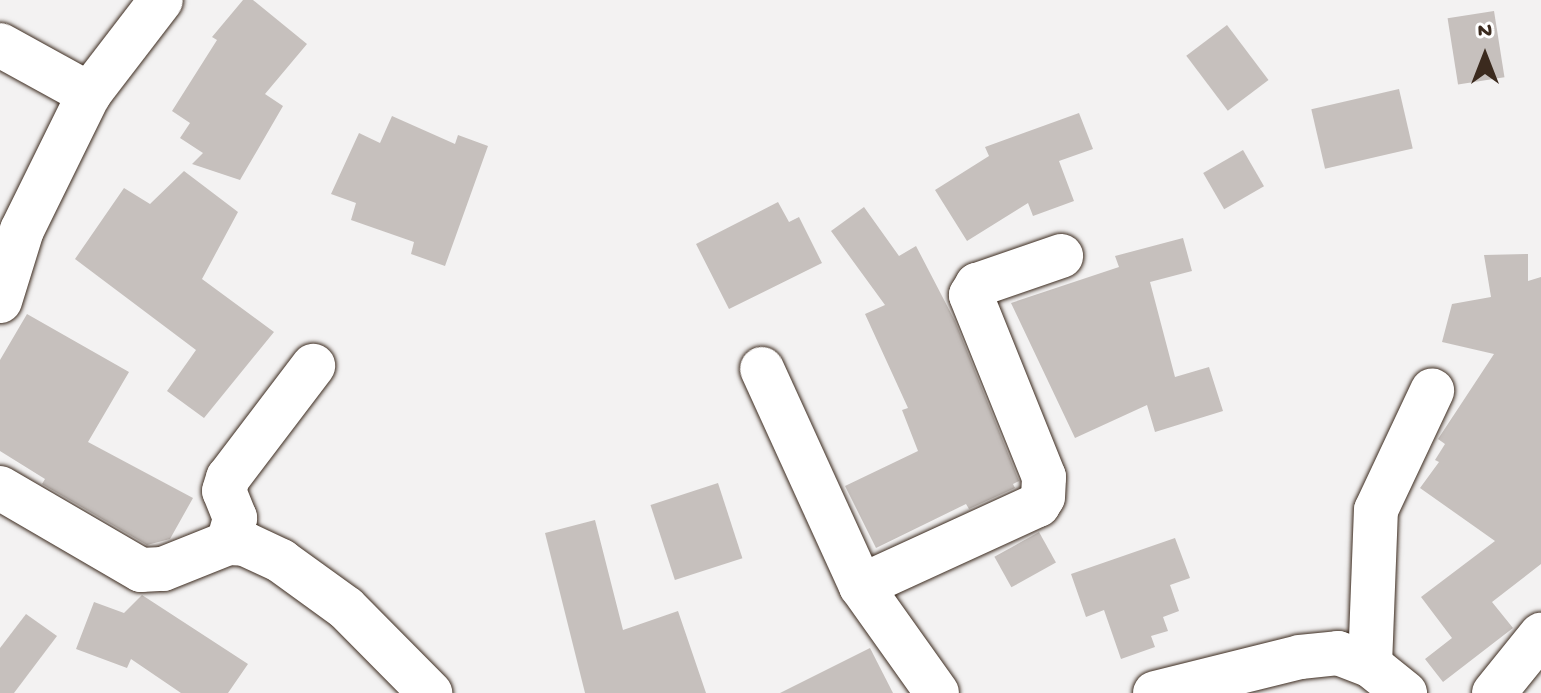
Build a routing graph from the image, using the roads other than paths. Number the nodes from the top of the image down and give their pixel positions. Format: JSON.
{"nodes":[{"id":1,"x":161,"y":0,"type":"edge"},
{"id":2,"x":0,"y":45,"type":"edge"},
{"id":3,"x":89,"y":94,"type":"junction"},
{"id":4,"x":1061,"y":256,"type":"dead end"},
{"id":5,"x":0,"y":301,"type":"edge"},
{"id":6,"x":313,"y":366,"type":"dead end"},
{"id":7,"x":762,"y":369,"type":"dead end"},
{"id":8,"x":1432,"y":391,"type":"dead end"},
{"id":9,"x":0,"y":488,"type":"edge"},
{"id":10,"x":228,"y":543,"type":"junction"},
{"id":11,"x":861,"y":586,"type":"junction"},
{"id":12,"x":1541,"y":635,"type":"edge"},
{"id":13,"x":1370,"y":665,"type":"junction"},
{"id":14,"x":430,"y":693,"type":"edge"},
{"id":15,"x":937,"y":693,"type":"edge"},
{"id":16,"x":1155,"y":693,"type":"edge"},
{"id":17,"x":1405,"y":693,"type":"edge"},
{"id":18,"x":1494,"y":693,"type":"edge"}],
"edges":[{"from":1,"to":3,"type":"street"},
{"from":2,"to":3,"type":"street"},
{"from":3,"to":5,"type":"street"},
{"from":4,"to":11,"type":"street"},
{"from":6,"to":10,"type":"street"},
{"from":7,"to":11,"type":"street"},
{"from":8,"to":13,"type":"street"},
{"from":9,"to":10,"type":"street"},
{"from":10,"to":14,"type":"street"},
{"from":11,"to":15,"type":"street"},
{"from":12,"to":18,"type":"street"},
{"from":13,"to":16,"type":"street"},
{"from":13,"to":17,"type":"street"}]}
